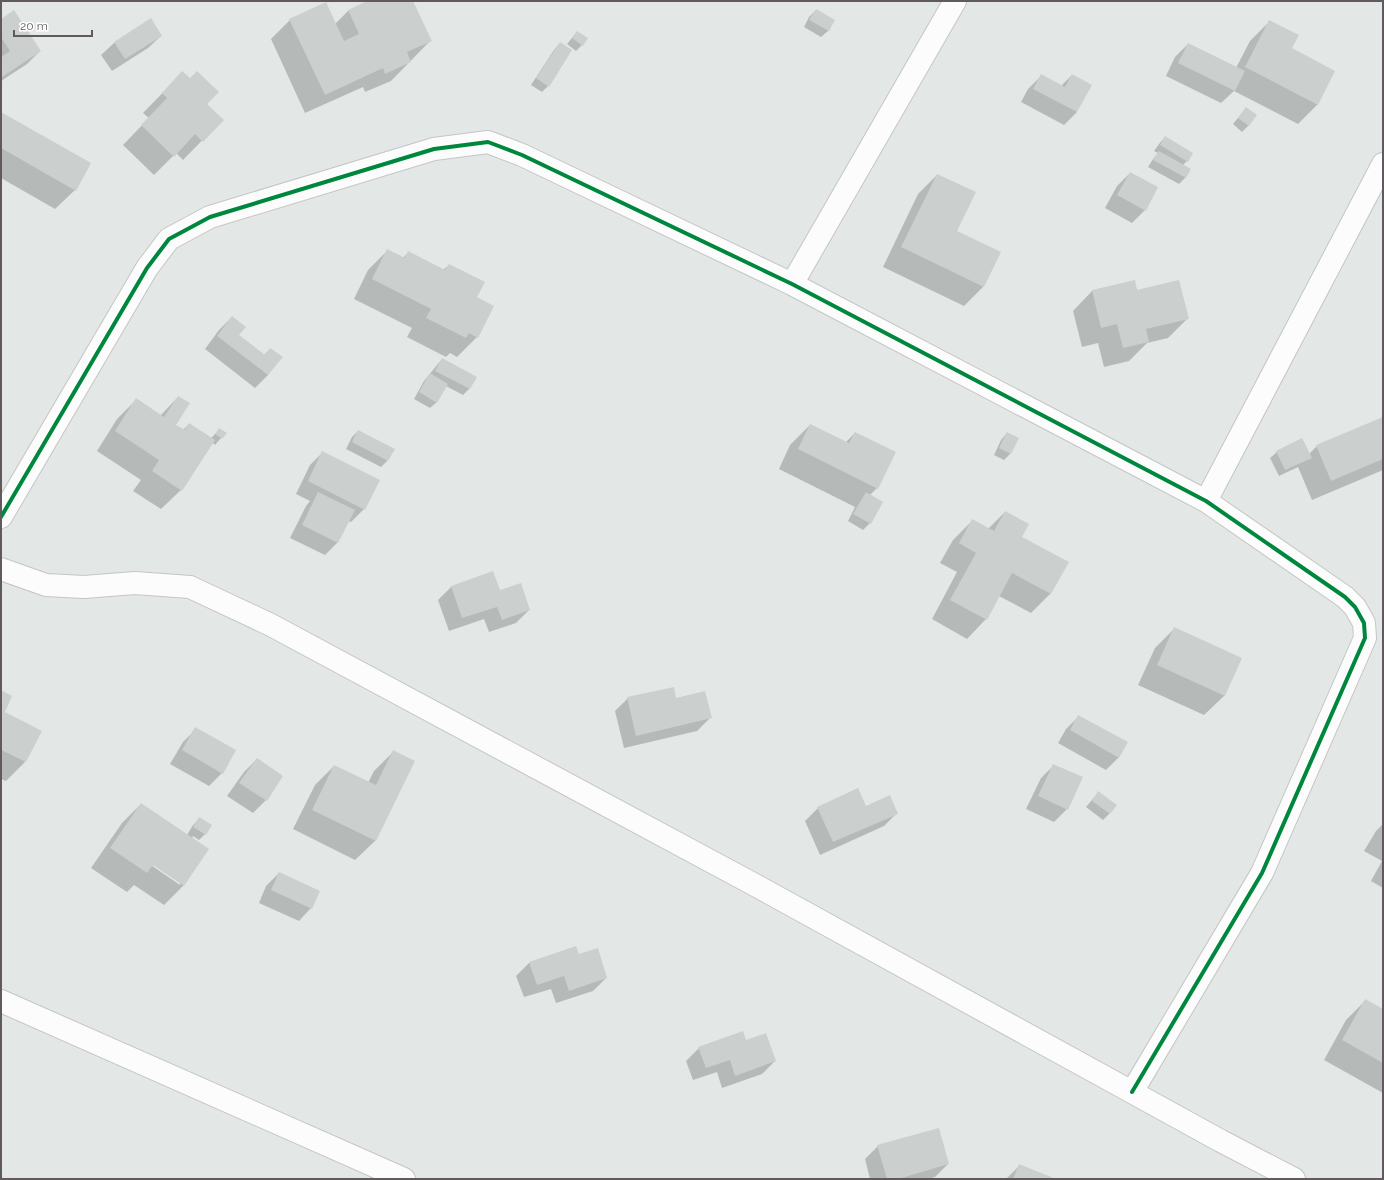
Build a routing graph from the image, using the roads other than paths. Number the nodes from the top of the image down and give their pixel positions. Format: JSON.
{"nodes":[{"id":1,"x":955,"y":1,"type":"edge"},
{"id":2,"x":1383,"y":164,"type":"edge"},
{"id":3,"x":792,"y":284,"type":"junction"},
{"id":4,"x":1206,"y":501,"type":"junction"},
{"id":5,"x":1,"y":517,"type":"edge"},
{"id":6,"x":1,"y":569,"type":"edge"},
{"id":7,"x":1,"y":1001,"type":"edge"},
{"id":8,"x":1132,"y":1092,"type":"junction"},
{"id":9,"x":404,"y":1179,"type":"edge"},
{"id":10,"x":1294,"y":1179,"type":"edge"}],
"edges":[{"from":1,"to":3,"type":"street"},
{"from":2,"to":4,"type":"street"},
{"from":3,"to":4,"type":"street"},
{"from":3,"to":5,"type":"street"},
{"from":4,"to":8,"type":"street"},
{"from":6,"to":8,"type":"street"},
{"from":7,"to":9,"type":"street"},
{"from":8,"to":10,"type":"street"}]}
